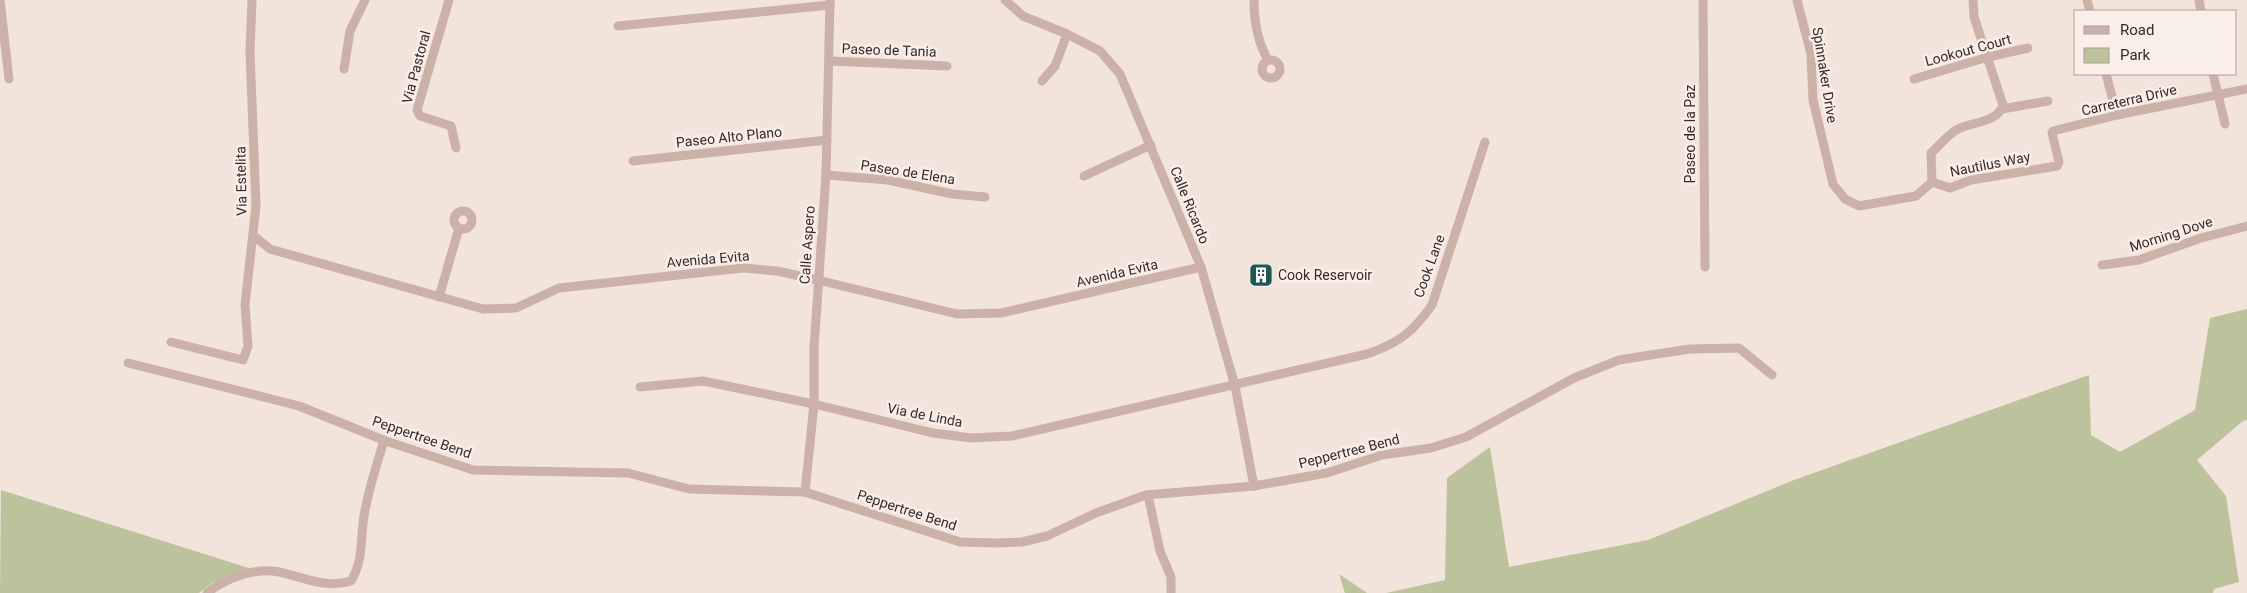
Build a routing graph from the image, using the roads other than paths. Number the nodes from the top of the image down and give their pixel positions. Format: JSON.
{"nodes":[{"id":1,"x":0,"y":0,"type":"edge"},
{"id":2,"x":252,"y":0,"type":"edge"},
{"id":3,"x":364,"y":0,"type":"edge"},
{"id":4,"x":449,"y":0,"type":"edge"},
{"id":5,"x":1005,"y":0,"type":"edge"},
{"id":6,"x":1254,"y":0,"type":"edge"},
{"id":7,"x":1703,"y":0,"type":"edge"},
{"id":8,"x":1797,"y":0,"type":"edge"},
{"id":9,"x":1973,"y":0,"type":"edge"},
{"id":10,"x":830,"y":3,"type":"edge"},
{"id":11,"x":618,"y":26,"type":"dead end"},
{"id":12,"x":1067,"y":34,"type":"junction"},
{"id":13,"x":2028,"y":48,"type":"dead end"},
{"id":14,"x":1988,"y":57,"type":"junction"},
{"id":15,"x":1268,"y":60,"type":"dead end"},
{"id":16,"x":829,"y":61,"type":"junction"},
{"id":17,"x":947,"y":66,"type":"dead end"},
{"id":18,"x":344,"y":69,"type":"dead end"},
{"id":19,"x":2106,"y":75,"type":"edge"},
{"id":20,"x":2213,"y":75,"type":"edge"},
{"id":21,"x":1914,"y":78,"type":"dead end"},
{"id":22,"x":9,"y":79,"type":"dead end"},
{"id":23,"x":1042,"y":81,"type":"dead end"},
{"id":24,"x":2247,"y":89,"type":"edge"},
{"id":25,"x":2217,"y":94,"type":"junction"},
{"id":26,"x":2048,"y":101,"type":"dead end"},
{"id":27,"x":2002,"y":109,"type":"junction"},
{"id":28,"x":2117,"y":115,"type":"junction"},
{"id":29,"x":2225,"y":124,"type":"dead end"},
{"id":30,"x":828,"y":140,"type":"junction"},
{"id":31,"x":1485,"y":142,"type":"dead end"},
{"id":32,"x":1151,"y":145,"type":"junction"},
{"id":33,"x":456,"y":148,"type":"dead end"},
{"id":34,"x":633,"y":161,"type":"dead end"},
{"id":35,"x":2057,"y":166,"type":"joint"},
{"id":36,"x":826,"y":175,"type":"junction"},
{"id":37,"x":1084,"y":176,"type":"dead end"},
{"id":38,"x":1932,"y":182,"type":"junction"},
{"id":39,"x":985,"y":197,"type":"dead end"},
{"id":40,"x":1845,"y":199,"type":"joint"},
{"id":41,"x":2247,"y":226,"type":"edge"},
{"id":42,"x":459,"y":228,"type":"dead end"},
{"id":43,"x":254,"y":236,"type":"junction"},
{"id":44,"x":2102,"y":265,"type":"dead end"},
{"id":45,"x":1201,"y":267,"type":"junction"},
{"id":46,"x":1705,"y":267,"type":"dead end"},
{"id":47,"x":818,"y":280,"type":"junction"},
{"id":48,"x":439,"y":297,"type":"junction"},
{"id":49,"x":171,"y":342,"type":"dead end"},
{"id":50,"x":128,"y":363,"type":"dead end"},
{"id":51,"x":1772,"y":375,"type":"dead end"},
{"id":52,"x":1234,"y":386,"type":"junction"},
{"id":53,"x":640,"y":388,"type":"dead end"},
{"id":54,"x":814,"y":404,"type":"junction"},
{"id":55,"x":384,"y":440,"type":"junction"},
{"id":56,"x":1254,"y":486,"type":"junction"},
{"id":57,"x":806,"y":492,"type":"junction"},
{"id":58,"x":1148,"y":495,"type":"junction"},
{"id":59,"x":207,"y":593,"type":"edge"},
{"id":60,"x":1171,"y":593,"type":"edge"}],
"edges":[{"from":1,"to":22,"type":"street"},
{"from":2,"to":43,"type":"street","name":"Via Estelita"},
{"from":3,"to":18,"type":"street"},
{"from":4,"to":33,"type":"street","name":"Via Pastoral"},
{"from":5,"to":12,"type":"street","name":"Calle Ricardo"},
{"from":6,"to":15,"type":"street"},
{"from":7,"to":46,"type":"street","name":"Paseo de la Paz"},
{"from":8,"to":40,"type":"street","name":"Spinnaker Drive"},
{"from":9,"to":14,"type":"street"},
{"from":10,"to":11,"type":"street"},
{"from":10,"to":16,"type":"street","name":"Calle Aspero"},
{"from":12,"to":23,"type":"street"},
{"from":12,"to":32,"type":"street","name":"Calle Ricardo"},
{"from":13,"to":14,"type":"street","name":"Lookout Court"},
{"from":14,"to":21,"type":"street","name":"Lookout Court"},
{"from":14,"to":27,"type":"street"},
{"from":16,"to":17,"type":"street","name":"Paseo de Tania"},
{"from":16,"to":30,"type":"street","name":"Calle Aspero"},
{"from":19,"to":28,"type":"street"},
{"from":20,"to":25,"type":"street"},
{"from":24,"to":25,"type":"street","name":"Carreterra Drive"},
{"from":25,"to":28,"type":"street","name":"Carreterra Drive"},
{"from":25,"to":29,"type":"street"},
{"from":26,"to":27,"type":"street"},
{"from":27,"to":38,"type":"street"},
{"from":28,"to":35,"type":"street","name":"Carreterra Drive"},
{"from":30,"to":34,"type":"street","name":"Paseo Alto Plano"},
{"from":30,"to":36,"type":"street","name":"Calle Aspero"},
{"from":31,"to":52,"type":"street","name":"Cook Lane"},
{"from":32,"to":37,"type":"street"},
{"from":32,"to":45,"type":"street","name":"Calle Ricardo"},
{"from":35,"to":38,"type":"street","name":"Nautilus Way"},
{"from":36,"to":39,"type":"street","name":"Paseo de Elena"},
{"from":36,"to":47,"type":"street","name":"Calle Aspero"},
{"from":38,"to":40,"type":"street","name":"Nautilus Way"},
{"from":41,"to":44,"type":"street","name":"Morning Dove"},
{"from":42,"to":48,"type":"street"},
{"from":43,"to":48,"type":"street","name":"Avenida Evita"},
{"from":43,"to":49,"type":"street","name":"Via Estelita"},
{"from":45,"to":47,"type":"street","name":"Avenida Evita"},
{"from":45,"to":52,"type":"street","name":"Calle Ricardo"},
{"from":47,"to":48,"type":"street","name":"Avenida Evita"},
{"from":47,"to":54,"type":"street","name":"Calle Aspero"},
{"from":50,"to":55,"type":"street","name":"Peppertree Bend"},
{"from":51,"to":56,"type":"street","name":"Peppertree Bend"},
{"from":52,"to":54,"type":"street","name":"Via de Linda"},
{"from":52,"to":56,"type":"street","name":"Calle Ricardo"},
{"from":53,"to":54,"type":"street","name":"Via de Linda"},
{"from":54,"to":57,"type":"street","name":"Calle Aspero"},
{"from":55,"to":57,"type":"street","name":"Peppertree Bend"},
{"from":55,"to":59,"type":"street"},
{"from":56,"to":58,"type":"street","name":"Peppertree Bend"},
{"from":57,"to":58,"type":"street","name":"Peppertree Bend"},
{"from":58,"to":60,"type":"street"}]}
